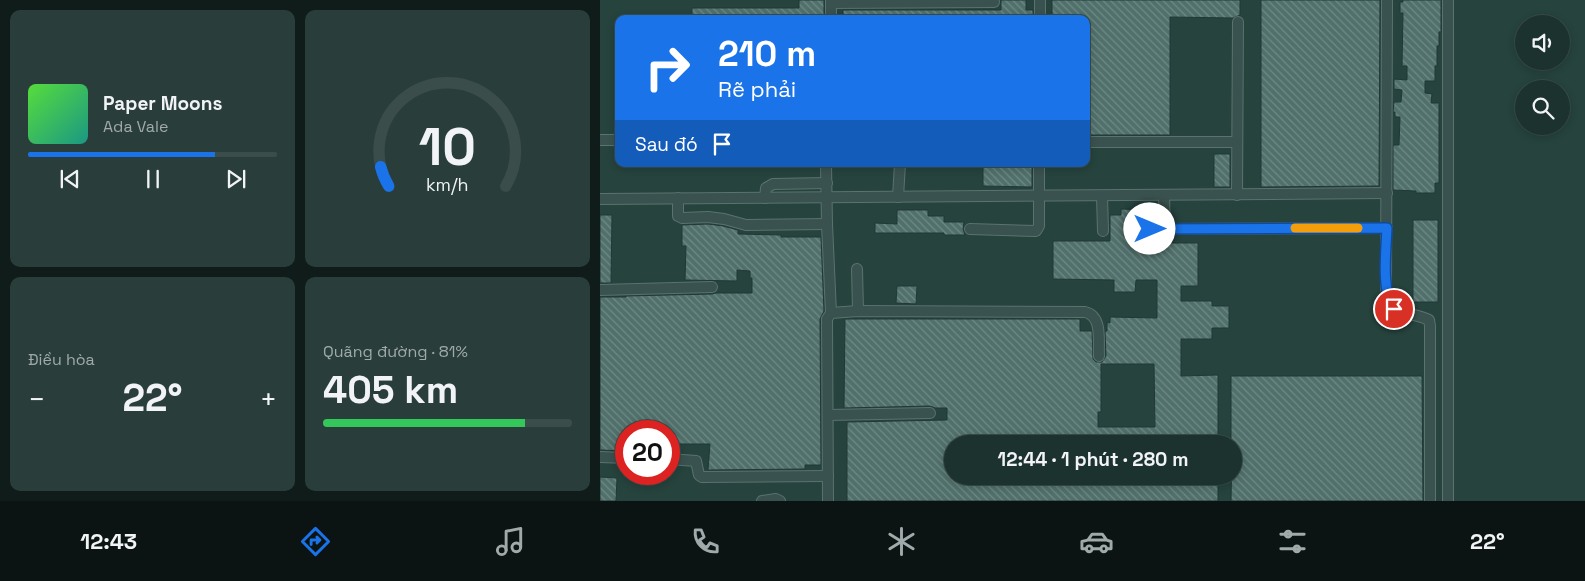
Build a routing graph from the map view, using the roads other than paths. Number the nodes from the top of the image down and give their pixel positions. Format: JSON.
{"nodes":[{"id":1,"x":1040,"y":0,"type":"edge"},
{"id":2,"x":1387,"y":0,"type":"edge"},
{"id":3,"x":1448,"y":0,"type":"edge"},
{"id":4,"x":831,"y":1,"type":"edge"},
{"id":5,"x":994,"y":2,"type":"dead end"},
{"id":6,"x":830,"y":15,"type":"edge"},
{"id":7,"x":1040,"y":15,"type":"edge"},
{"id":8,"x":1238,"y":22,"type":"dead end"},
{"id":9,"x":600,"y":140,"type":"edge"},
{"id":10,"x":615,"y":140,"type":"edge"},
{"id":11,"x":1090,"y":142,"type":"edge"},
{"id":12,"x":1237,"y":142,"type":"junction"},
{"id":13,"x":826,"y":167,"type":"edge"},
{"id":14,"x":900,"y":167,"type":"edge"},
{"id":15,"x":1039,"y":167,"type":"edge"},
{"id":16,"x":827,"y":184,"type":"junction"},
{"id":17,"x":1387,"y":193,"type":"junction"},
{"id":18,"x":1164,"y":195,"type":"junction"},
{"id":19,"x":1237,"y":195,"type":"junction"},
{"id":20,"x":1039,"y":196,"type":"junction"},
{"id":21,"x":1102,"y":196,"type":"junction"},
{"id":22,"x":828,"y":197,"type":"junction"},
{"id":23,"x":898,"y":197,"type":"junction"},
{"id":24,"x":678,"y":198,"type":"junction"},
{"id":25,"x":765,"y":198,"type":"junction"},
{"id":26,"x":600,"y":199,"type":"edge"},
{"id":27,"x":827,"y":224,"type":"junction"},
{"id":28,"x":1387,"y":228,"type":"junction"},
{"id":29,"x":970,"y":229,"type":"dead end"},
{"id":30,"x":1150,"y":229,"type":"dead end"},
{"id":31,"x":1165,"y":229,"type":"junction"},
{"id":32,"x":1102,"y":231,"type":"dead end"},
{"id":33,"x":857,"y":270,"type":"dead end"},
{"id":34,"x":712,"y":286,"type":"dead end"},
{"id":35,"x":600,"y":290,"type":"edge"},
{"id":36,"x":858,"y":311,"type":"junction"},
{"id":37,"x":831,"y":313,"type":"junction"},
{"id":38,"x":1099,"y":356,"type":"dead end"},
{"id":39,"x":930,"y":413,"type":"dead end"},
{"id":40,"x":828,"y":415,"type":"junction"},
{"id":41,"x":600,"y":457,"type":"edge"},
{"id":42,"x":615,"y":458,"type":"edge"},
{"id":43,"x":680,"y":460,"type":"edge"},
{"id":44,"x":828,"y":476,"type":"junction"},
{"id":45,"x":762,"y":501,"type":"edge"},
{"id":46,"x":780,"y":501,"type":"edge"},
{"id":47,"x":828,"y":501,"type":"edge"},
{"id":48,"x":1430,"y":501,"type":"edge"},
{"id":49,"x":1448,"y":501,"type":"edge"}],
"edges":[{"from":1,"to":7,"type":"street"},
{"from":2,"to":17,"type":"street"},
{"from":3,"to":49,"type":"street"},
{"from":4,"to":5,"type":"street"},
{"from":4,"to":6,"type":"street"},
{"from":8,"to":12,"type":"street"},
{"from":9,"to":10,"type":"street"},
{"from":11,"to":12,"type":"street"},
{"from":12,"to":19,"type":"street"},
{"from":13,"to":16,"type":"street"},
{"from":14,"to":23,"type":"street"},
{"from":15,"to":20,"type":"street"},
{"from":16,"to":22,"type":"street"},
{"from":16,"to":25,"type":"street"},
{"from":17,"to":19,"type":"street"},
{"from":17,"to":28,"type":"street"},
{"from":18,"to":19,"type":"street"},
{"from":18,"to":21,"type":"street"},
{"from":18,"to":31,"type":"street"},
{"from":20,"to":21,"type":"street"},
{"from":20,"to":23,"type":"street"},
{"from":20,"to":29,"type":"street"},
{"from":21,"to":32,"type":"street"},
{"from":22,"to":23,"type":"street"},
{"from":22,"to":25,"type":"street"},
{"from":22,"to":27,"type":"street"},
{"from":24,"to":25,"type":"street"},
{"from":24,"to":26,"type":"street"},
{"from":24,"to":27,"type":"street"},
{"from":27,"to":37,"type":"street"},
{"from":28,"to":31,"type":"street"},
{"from":28,"to":48,"type":"street"},
{"from":30,"to":31,"type":"street"},
{"from":33,"to":36,"type":"street"},
{"from":34,"to":35,"type":"street"},
{"from":36,"to":37,"type":"street"},
{"from":36,"to":38,"type":"street"},
{"from":37,"to":40,"type":"street"},
{"from":39,"to":40,"type":"street"},
{"from":40,"to":44,"type":"street"},
{"from":41,"to":42,"type":"street"},
{"from":43,"to":44,"type":"street"},
{"from":44,"to":47,"type":"street"},
{"from":45,"to":46,"type":"street"}]}
